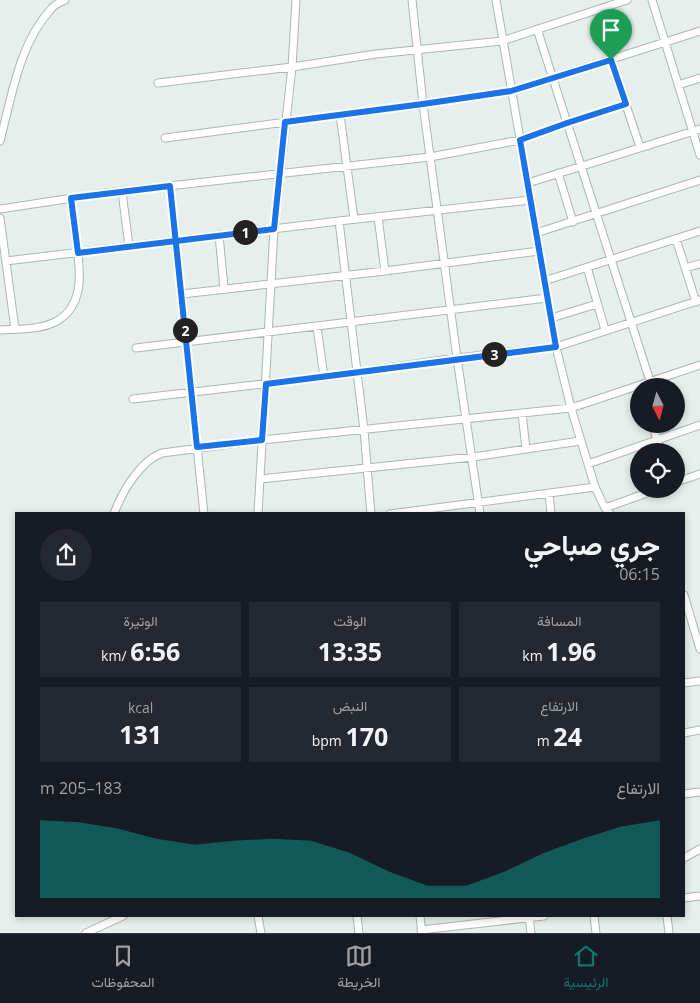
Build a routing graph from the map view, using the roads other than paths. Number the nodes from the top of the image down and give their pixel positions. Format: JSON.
{"nodes":[{"id":1,"x":65,"y":0,"type":"edge"},
{"id":2,"x":296,"y":0,"type":"edge"},
{"id":3,"x":412,"y":0,"type":"edge"},
{"id":4,"x":496,"y":0,"type":"edge"},
{"id":5,"x":627,"y":0,"type":"edge"},
{"id":6,"x":652,"y":0,"type":"edge"},
{"id":7,"x":537,"y":29,"type":"junction"},
{"id":8,"x":700,"y":31,"type":"edge"},
{"id":9,"x":502,"y":41,"type":"junction"},
{"id":10,"x":665,"y":42,"type":"junction"},
{"id":11,"x":417,"y":51,"type":"junction"},
{"id":12,"x":611,"y":60,"type":"junction"},
{"id":13,"x":292,"y":67,"type":"junction"},
{"id":14,"x":552,"y":76,"type":"junction"},
{"id":15,"x":700,"y":78,"type":"edge"},
{"id":16,"x":158,"y":83,"type":"dead end"},
{"id":17,"x":678,"y":84,"type":"junction"},
{"id":18,"x":511,"y":91,"type":"junction"},
{"id":19,"x":423,"y":104,"type":"junction"},
{"id":20,"x":626,"y":104,"type":"junction"},
{"id":21,"x":340,"y":115,"type":"junction"},
{"id":22,"x":285,"y":122,"type":"junction"},
{"id":23,"x":567,"y":123,"type":"junction"},
{"id":24,"x":696,"y":130,"type":"edge"},
{"id":25,"x":165,"y":138,"type":"dead end"},
{"id":26,"x":520,"y":140,"type":"junction"},
{"id":27,"x":0,"y":141,"type":"edge"},
{"id":28,"x":640,"y":147,"type":"junction"},
{"id":29,"x":700,"y":155,"type":"edge"},
{"id":30,"x":430,"y":157,"type":"junction"},
{"id":31,"x":581,"y":166,"type":"junction"},
{"id":32,"x":348,"y":167,"type":"junction"},
{"id":33,"x":558,"y":173,"type":"junction"},
{"id":34,"x":279,"y":174,"type":"junction"},
{"id":35,"x":700,"y":180,"type":"edge"},
{"id":36,"x":528,"y":183,"type":"junction"},
{"id":37,"x":170,"y":186,"type":"junction"},
{"id":38,"x":122,"y":192,"type":"junction"},
{"id":39,"x":71,"y":198,"type":"junction"},
{"id":40,"x":531,"y":200,"type":"junction"},
{"id":41,"x":0,"y":209,"type":"edge"},
{"id":42,"x":438,"y":210,"type":"junction"},
{"id":43,"x":598,"y":214,"type":"junction"},
{"id":44,"x":378,"y":217,"type":"junction"},
{"id":45,"x":0,"y":218,"type":"edge"},
{"id":46,"x":354,"y":219,"type":"junction"},
{"id":47,"x":339,"y":221,"type":"junction"},
{"id":48,"x":573,"y":222,"type":"junction"},
{"id":49,"x":274,"y":229,"type":"junction"},
{"id":50,"x":700,"y":231,"type":"edge"},
{"id":51,"x":536,"y":233,"type":"junction"},
{"id":52,"x":219,"y":235,"type":"junction"},
{"id":53,"x":676,"y":239,"type":"junction"},
{"id":54,"x":176,"y":240,"type":"junction"},
{"id":55,"x":129,"y":246,"type":"junction"},
{"id":56,"x":539,"y":251,"type":"junction"},
{"id":57,"x":78,"y":253,"type":"junction"},
{"id":58,"x":612,"y":259,"type":"junction"},
{"id":59,"x":6,"y":261,"type":"junction"},
{"id":60,"x":444,"y":264,"type":"junction"},
{"id":61,"x":700,"y":264,"type":"edge"},
{"id":62,"x":587,"y":267,"type":"junction"},
{"id":63,"x":685,"y":268,"type":"junction"},
{"id":64,"x":385,"y":271,"type":"junction"},
{"id":65,"x":344,"y":275,"type":"junction"},
{"id":66,"x":544,"y":281,"type":"junction"},
{"id":67,"x":272,"y":282,"type":"junction"},
{"id":68,"x":224,"y":288,"type":"junction"},
{"id":69,"x":182,"y":294,"type":"junction"},
{"id":70,"x":547,"y":298,"type":"junction"},
{"id":71,"x":698,"y":301,"type":"edge"},
{"id":72,"x":597,"y":304,"type":"junction"},
{"id":73,"x":451,"y":311,"type":"junction"},
{"id":74,"x":551,"y":318,"type":"junction"},
{"id":75,"x":632,"y":322,"type":"junction"},
{"id":76,"x":351,"y":323,"type":"junction"},
{"id":77,"x":317,"y":327,"type":"junction"},
{"id":78,"x":15,"y":329,"type":"junction"},
{"id":79,"x":0,"y":330,"type":"edge"},
{"id":80,"x":605,"y":330,"type":"junction"},
{"id":81,"x":268,"y":332,"type":"junction"},
{"id":82,"x":186,"y":342,"type":"junction"},
{"id":83,"x":556,"y":347,"type":"junction"},
{"id":84,"x":136,"y":348,"type":"dead end"},
{"id":85,"x":457,"y":358,"type":"junction"},
{"id":86,"x":700,"y":365,"type":"edge"},
{"id":87,"x":357,"y":373,"type":"junction"},
{"id":88,"x":324,"y":377,"type":"junction"},
{"id":89,"x":649,"y":378,"type":"edge"},
{"id":90,"x":659,"y":378,"type":"edge"},
{"id":91,"x":266,"y":384,"type":"junction"},
{"id":92,"x":630,"y":388,"type":"edge"},
{"id":93,"x":191,"y":391,"type":"junction"},
{"id":94,"x":132,"y":399,"type":"dead end"},
{"id":95,"x":571,"y":408,"type":"junction"},
{"id":96,"x":522,"y":412,"type":"junction"},
{"id":97,"x":466,"y":420,"type":"junction"},
{"id":98,"x":700,"y":425,"type":"edge"},
{"id":99,"x":364,"y":430,"type":"junction"},
{"id":100,"x":655,"y":433,"type":"edge"},
{"id":101,"x":657,"y":439,"type":"junction"},
{"id":102,"x":262,"y":440,"type":"junction"},
{"id":103,"x":580,"y":441,"type":"junction"},
{"id":104,"x":658,"y":443,"type":"edge"},
{"id":105,"x":197,"y":447,"type":"junction"},
{"id":106,"x":526,"y":450,"type":"junction"},
{"id":107,"x":473,"y":457,"type":"junction"},
{"id":108,"x":588,"y":464,"type":"junction"},
{"id":109,"x":367,"y":469,"type":"junction"},
{"id":110,"x":700,"y":474,"type":"edge"},
{"id":111,"x":260,"y":479,"type":"junction"},
{"id":112,"x":685,"y":479,"type":"edge"},
{"id":113,"x":595,"y":487,"type":"junction"},
{"id":114,"x":549,"y":494,"type":"junction"},
{"id":115,"x":637,"y":498,"type":"edge"},
{"id":116,"x":478,"y":503,"type":"junction"},
{"id":117,"x":607,"y":511,"type":"edge"},
{"id":118,"x":115,"y":512,"type":"edge"},
{"id":119,"x":204,"y":512,"type":"edge"},
{"id":120,"x":258,"y":512,"type":"edge"},
{"id":121,"x":371,"y":512,"type":"edge"},
{"id":122,"x":406,"y":512,"type":"edge"},
{"id":123,"x":480,"y":512,"type":"edge"},
{"id":124,"x":552,"y":512,"type":"edge"},
{"id":125,"x":685,"y":599,"type":"edge"},
{"id":126,"x":700,"y":649,"type":"edge"},
{"id":127,"x":700,"y":681,"type":"edge"},
{"id":128,"x":685,"y":683,"type":"edge"},
{"id":129,"x":700,"y":730,"type":"edge"},
{"id":130,"x":685,"y":733,"type":"edge"},
{"id":131,"x":700,"y":792,"type":"edge"},
{"id":132,"x":685,"y":794,"type":"edge"},
{"id":133,"x":700,"y":849,"type":"edge"},
{"id":134,"x":685,"y":857,"type":"edge"},
{"id":135,"x":700,"y":896,"type":"edge"},
{"id":136,"x":685,"y":898,"type":"edge"},
{"id":137,"x":121,"y":917,"type":"edge"},
{"id":138,"x":258,"y":917,"type":"edge"},
{"id":139,"x":357,"y":917,"type":"edge"},
{"id":140,"x":420,"y":917,"type":"edge"},
{"id":141,"x":529,"y":917,"type":"edge"},
{"id":142,"x":594,"y":917,"type":"edge"},
{"id":143,"x":667,"y":917,"type":"edge"},
{"id":144,"x":421,"y":932,"type":"edge"},
{"id":145,"x":86,"y":933,"type":"edge"},
{"id":146,"x":261,"y":933,"type":"edge"},
{"id":147,"x":359,"y":933,"type":"edge"},
{"id":148,"x":531,"y":933,"type":"edge"},
{"id":149,"x":596,"y":933,"type":"edge"},
{"id":150,"x":669,"y":933,"type":"edge"}],
"edges":[{"from":1,"to":27,"type":"street"},
{"from":2,"to":13,"type":"street"},
{"from":3,"to":11,"type":"street"},
{"from":4,"to":9,"type":"street"},
{"from":5,"to":7,"type":"street"},
{"from":6,"to":10,"type":"street"},
{"from":7,"to":9,"type":"street"},
{"from":7,"to":14,"type":"street"},
{"from":8,"to":10,"type":"street"},
{"from":9,"to":11,"type":"street"},
{"from":9,"to":18,"type":"street"},
{"from":10,"to":12,"type":"street"},
{"from":10,"to":17,"type":"street"},
{"from":11,"to":13,"type":"street"},
{"from":11,"to":19,"type":"street"},
{"from":12,"to":14,"type":"street"},
{"from":12,"to":20,"type":"street"},
{"from":13,"to":16,"type":"street"},
{"from":13,"to":22,"type":"street"},
{"from":14,"to":18,"type":"street"},
{"from":14,"to":23,"type":"street"},
{"from":15,"to":17,"type":"street"},
{"from":17,"to":24,"type":"street"},
{"from":18,"to":19,"type":"street"},
{"from":18,"to":26,"type":"street"},
{"from":19,"to":21,"type":"street"},
{"from":19,"to":30,"type":"street"},
{"from":20,"to":23,"type":"street"},
{"from":20,"to":28,"type":"street"},
{"from":21,"to":22,"type":"street"},
{"from":21,"to":32,"type":"street"},
{"from":22,"to":25,"type":"street"},
{"from":22,"to":34,"type":"street"},
{"from":23,"to":26,"type":"street"},
{"from":23,"to":31,"type":"street"},
{"from":24,"to":28,"type":"street"},
{"from":24,"to":29,"type":"street"},
{"from":26,"to":30,"type":"street"},
{"from":26,"to":36,"type":"street"},
{"from":28,"to":31,"type":"street"},
{"from":30,"to":32,"type":"street"},
{"from":30,"to":42,"type":"street"},
{"from":31,"to":33,"type":"street"},
{"from":31,"to":43,"type":"street"},
{"from":32,"to":34,"type":"street"},
{"from":32,"to":46,"type":"street"},
{"from":33,"to":36,"type":"street"},
{"from":33,"to":48,"type":"street"},
{"from":34,"to":37,"type":"street"},
{"from":34,"to":49,"type":"street"},
{"from":35,"to":43,"type":"street"},
{"from":36,"to":40,"type":"street"},
{"from":37,"to":38,"type":"street"},
{"from":37,"to":54,"type":"street"},
{"from":38,"to":39,"type":"street"},
{"from":38,"to":55,"type":"street"},
{"from":39,"to":41,"type":"street"},
{"from":39,"to":57,"type":"street"},
{"from":40,"to":42,"type":"street"},
{"from":40,"to":51,"type":"street"},
{"from":42,"to":44,"type":"street"},
{"from":42,"to":60,"type":"street"},
{"from":43,"to":48,"type":"street"},
{"from":43,"to":58,"type":"street"},
{"from":44,"to":46,"type":"street"},
{"from":44,"to":64,"type":"street"},
{"from":45,"to":59,"type":"street"},
{"from":46,"to":47,"type":"street"},
{"from":47,"to":49,"type":"street"},
{"from":47,"to":65,"type":"street"},
{"from":48,"to":51,"type":"street"},
{"from":49,"to":52,"type":"street"},
{"from":49,"to":67,"type":"street"},
{"from":50,"to":53,"type":"street"},
{"from":51,"to":56,"type":"street"},
{"from":52,"to":54,"type":"street"},
{"from":52,"to":68,"type":"street"},
{"from":53,"to":58,"type":"street"},
{"from":53,"to":63,"type":"street"},
{"from":54,"to":55,"type":"street"},
{"from":54,"to":69,"type":"street"},
{"from":55,"to":57,"type":"street"},
{"from":56,"to":60,"type":"street"},
{"from":56,"to":66,"type":"street"},
{"from":57,"to":59,"type":"street"},
{"from":57,"to":78,"type":"street"},
{"from":58,"to":62,"type":"street"},
{"from":58,"to":75,"type":"street"},
{"from":59,"to":78,"type":"street"},
{"from":60,"to":64,"type":"street"},
{"from":60,"to":73,"type":"street"},
{"from":61,"to":63,"type":"street"},
{"from":62,"to":66,"type":"street"},
{"from":62,"to":72,"type":"street"},
{"from":63,"to":71,"type":"street"},
{"from":64,"to":65,"type":"street"},
{"from":65,"to":67,"type":"street"},
{"from":65,"to":76,"type":"street"},
{"from":66,"to":70,"type":"street"},
{"from":67,"to":68,"type":"street"},
{"from":67,"to":81,"type":"street"},
{"from":68,"to":69,"type":"street"},
{"from":69,"to":82,"type":"street"},
{"from":70,"to":73,"type":"street"},
{"from":70,"to":74,"type":"street"},
{"from":71,"to":75,"type":"street"},
{"from":72,"to":74,"type":"street"},
{"from":72,"to":80,"type":"street"},
{"from":73,"to":76,"type":"street"},
{"from":73,"to":85,"type":"street"},
{"from":74,"to":83,"type":"street"},
{"from":75,"to":80,"type":"street"},
{"from":75,"to":89,"type":"street"},
{"from":76,"to":77,"type":"street"},
{"from":76,"to":87,"type":"street"},
{"from":77,"to":81,"type":"street"},
{"from":77,"to":88,"type":"street"},
{"from":78,"to":79,"type":"street"},
{"from":80,"to":83,"type":"street"},
{"from":81,"to":82,"type":"street"},
{"from":81,"to":91,"type":"street"},
{"from":82,"to":84,"type":"street"},
{"from":82,"to":93,"type":"street"},
{"from":83,"to":85,"type":"street"},
{"from":83,"to":95,"type":"street"},
{"from":85,"to":87,"type":"street"},
{"from":85,"to":97,"type":"street"},
{"from":86,"to":90,"type":"street"},
{"from":87,"to":88,"type":"street"},
{"from":87,"to":99,"type":"street"},
{"from":88,"to":91,"type":"street"},
{"from":91,"to":93,"type":"street"},
{"from":91,"to":102,"type":"street"},
{"from":92,"to":95,"type":"street"},
{"from":93,"to":94,"type":"street"},
{"from":93,"to":105,"type":"street"},
{"from":95,"to":96,"type":"street"},
{"from":95,"to":103,"type":"street"},
{"from":96,"to":97,"type":"street"},
{"from":96,"to":106,"type":"street"},
{"from":97,"to":99,"type":"street"},
{"from":97,"to":107,"type":"street"},
{"from":98,"to":101,"type":"street"},
{"from":99,"to":102,"type":"street"},
{"from":99,"to":109,"type":"street"},
{"from":100,"to":101,"type":"street"},
{"from":101,"to":104,"type":"street"},
{"from":101,"to":108,"type":"street"},
{"from":102,"to":105,"type":"street"},
{"from":102,"to":111,"type":"street"},
{"from":103,"to":106,"type":"street"},
{"from":103,"to":108,"type":"street"},
{"from":105,"to":118,"type":"street"},
{"from":105,"to":119,"type":"street"},
{"from":106,"to":107,"type":"street"},
{"from":107,"to":109,"type":"street"},
{"from":107,"to":116,"type":"street"},
{"from":108,"to":113,"type":"street"},
{"from":109,"to":111,"type":"street"},
{"from":109,"to":121,"type":"street"},
{"from":110,"to":112,"type":"street"},
{"from":111,"to":120,"type":"street"},
{"from":113,"to":114,"type":"street"},
{"from":113,"to":117,"type":"street"},
{"from":114,"to":116,"type":"street"},
{"from":114,"to":124,"type":"street"},
{"from":115,"to":117,"type":"street"},
{"from":116,"to":122,"type":"street"},
{"from":116,"to":123,"type":"street"},
{"from":125,"to":126,"type":"street"},
{"from":127,"to":128,"type":"street"},
{"from":129,"to":130,"type":"street"},
{"from":131,"to":132,"type":"street"},
{"from":133,"to":134,"type":"street"},
{"from":135,"to":136,"type":"street"},
{"from":137,"to":145,"type":"street"},
{"from":138,"to":146,"type":"street"},
{"from":139,"to":147,"type":"street"},
{"from":140,"to":144,"type":"street"},
{"from":141,"to":144,"type":"street"},
{"from":141,"to":148,"type":"street"},
{"from":142,"to":149,"type":"street"},
{"from":143,"to":150,"type":"street"}]}
